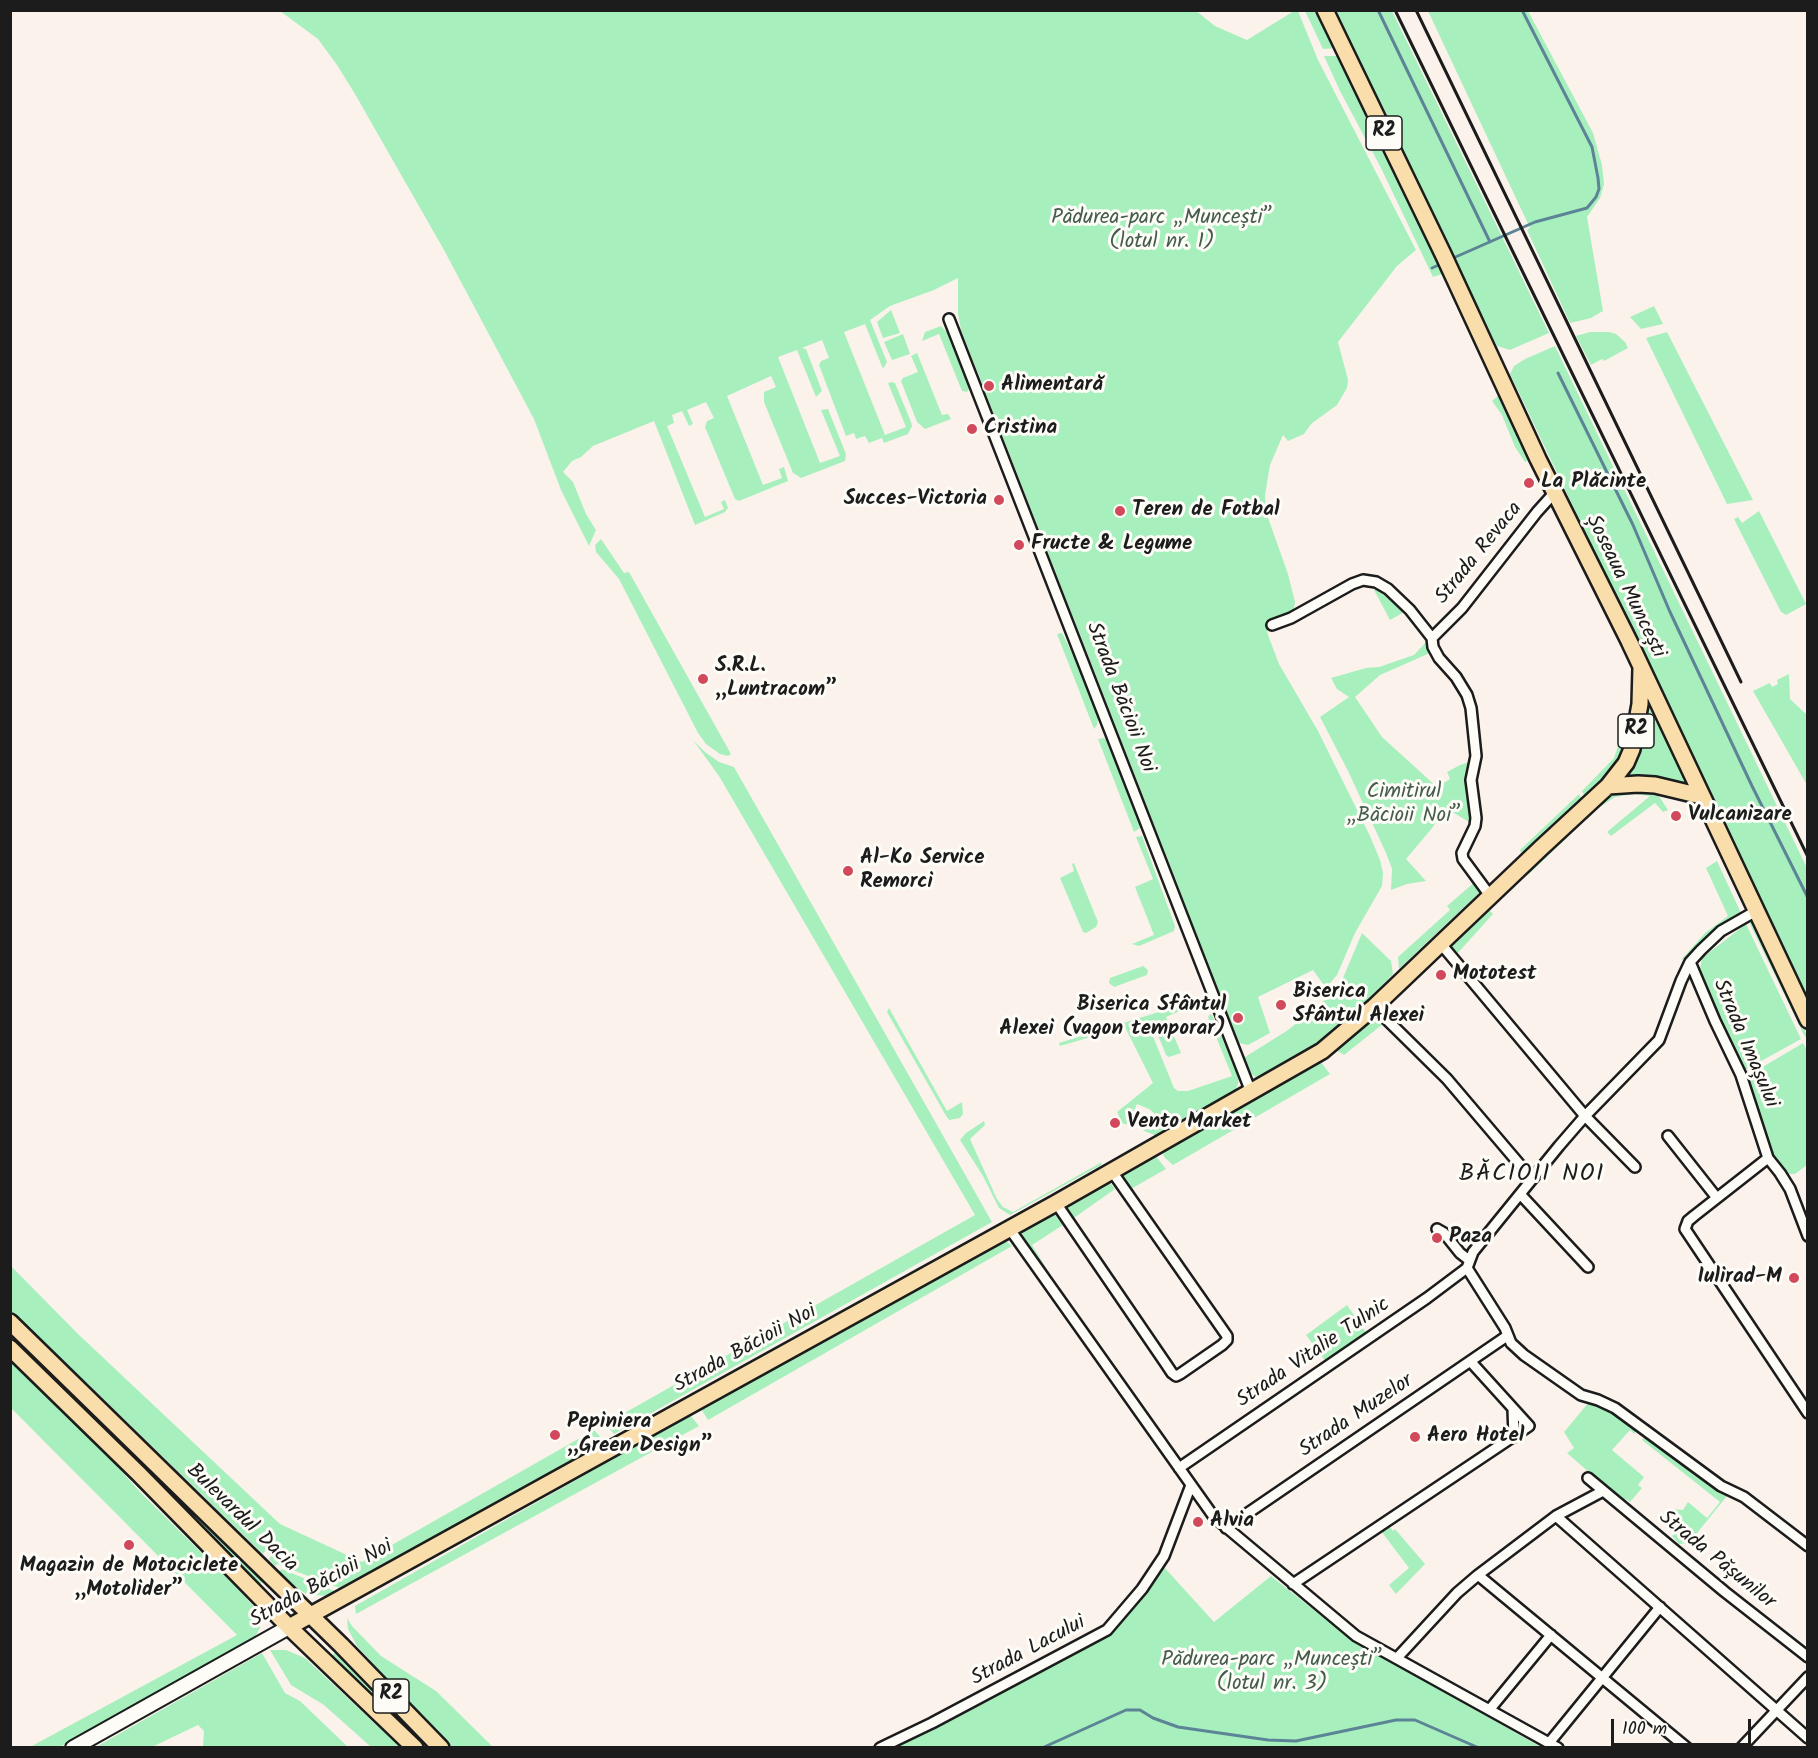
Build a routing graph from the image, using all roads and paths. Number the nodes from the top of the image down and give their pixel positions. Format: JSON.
{"nodes":[{"id":1,"x":1325,"y":10,"type":"edge"},
{"id":2,"x":949,"y":319,"type":"dead end"},
{"id":3,"x":1555,"y":492,"type":"junction"},
{"id":4,"x":1272,"y":625,"type":"dead end"},
{"id":5,"x":1432,"y":638,"type":"junction"},
{"id":6,"x":1641,"y":668,"type":"junction"},
{"id":7,"x":1608,"y":786,"type":"junction"},
{"id":8,"x":1701,"y":796,"type":"junction"},
{"id":9,"x":1491,"y":897,"type":"junction"},
{"id":10,"x":1756,"y":911,"type":"junction"},
{"id":11,"x":1441,"y":944,"type":"junction"},
{"id":12,"x":1690,"y":962,"type":"junction"},
{"id":13,"x":1374,"y":1006,"type":"junction"},
{"id":14,"x":1808,"y":1020,"type":"edge"},
{"id":15,"x":1251,"y":1092,"type":"junction"},
{"id":16,"x":1585,"y":1116,"type":"junction"},
{"id":17,"x":1668,"y":1136,"type":"dead end"},
{"id":18,"x":1768,"y":1158,"type":"junction"},
{"id":19,"x":1635,"y":1167,"type":"dead end"},
{"id":20,"x":1111,"y":1170,"type":"junction"},
{"id":21,"x":1532,"y":1179,"type":"junction"},
{"id":22,"x":1520,"y":1194,"type":"junction"},
{"id":23,"x":1717,"y":1198,"type":"junction"},
{"id":24,"x":1056,"y":1203,"type":"junction"},
{"id":25,"x":1009,"y":1228,"type":"junction"},
{"id":26,"x":1437,"y":1229,"type":"dead end"},
{"id":27,"x":1808,"y":1236,"type":"edge"},
{"id":28,"x":1468,"y":1264,"type":"junction"},
{"id":29,"x":1588,"y":1267,"type":"dead end"},
{"id":30,"x":10,"y":1323,"type":"edge"},
{"id":31,"x":1507,"y":1336,"type":"junction"},
{"id":32,"x":10,"y":1347,"type":"edge"},
{"id":33,"x":1471,"y":1362,"type":"junction"},
{"id":34,"x":1513,"y":1409,"type":"junction"},
{"id":35,"x":1808,"y":1413,"type":"edge"},
{"id":36,"x":1514,"y":1437,"type":"junction"},
{"id":37,"x":1179,"y":1468,"type":"junction"},
{"id":38,"x":1588,"y":1478,"type":"dead end"},
{"id":39,"x":1191,"y":1485,"type":"junction"},
{"id":40,"x":1603,"y":1491,"type":"junction"},
{"id":41,"x":1556,"y":1516,"type":"junction"},
{"id":42,"x":1226,"y":1528,"type":"junction"},
{"id":43,"x":1808,"y":1546,"type":"edge"},
{"id":44,"x":1478,"y":1575,"type":"junction"},
{"id":45,"x":1293,"y":1584,"type":"junction"},
{"id":46,"x":1660,"y":1607,"type":"junction"},
{"id":47,"x":310,"y":1615,"type":"junction"},
{"id":48,"x":289,"y":1626,"type":"junction"},
{"id":49,"x":1551,"y":1635,"type":"junction"},
{"id":50,"x":1808,"y":1657,"type":"edge"},
{"id":51,"x":1397,"y":1658,"type":"junction"},
{"id":52,"x":1602,"y":1677,"type":"junction"},
{"id":53,"x":1808,"y":1677,"type":"edge"},
{"id":54,"x":1490,"y":1709,"type":"junction"},
{"id":55,"x":1778,"y":1709,"type":"junction"},
{"id":56,"x":1808,"y":1737,"type":"edge"},
{"id":57,"x":1554,"y":1745,"type":"edge"},
{"id":58,"x":73,"y":1748,"type":"edge"},
{"id":59,"x":415,"y":1748,"type":"edge"},
{"id":60,"x":441,"y":1748,"type":"edge"},
{"id":61,"x":880,"y":1748,"type":"edge"},
{"id":62,"x":1687,"y":1748,"type":"edge"},
{"id":63,"x":1741,"y":1748,"type":"edge"}],
"edges":[{"from":1,"to":3,"type":"main road","name":"Șoseaua Muncești","number":"R2"},
{"from":2,"to":15,"type":"street","name":"Strada Băcioii Noi"},
{"from":3,"to":5,"type":"street","name":"Strada Revaca"},
{"from":3,"to":6,"type":"main road","name":"Șoseaua Muncești","number":"R2"},
{"from":4,"to":5,"type":"street"},
{"from":5,"to":9,"type":"street"},
{"from":6,"to":7,"type":"main road","name":"Strada Băcioii Noi","number":"R2"},
{"from":6,"to":8,"type":"main road","name":"Șoseaua Muncești"},
{"from":7,"to":8,"type":"main road"},
{"from":7,"to":9,"type":"main road","name":"Strada Băcioii Noi","number":"R2"},
{"from":8,"to":10,"type":"main road","name":"Șoseaua Muncești"},
{"from":9,"to":11,"type":"main road","name":"Strada Băcioii Noi","number":"R2"},
{"from":10,"to":12,"type":"street"},
{"from":10,"to":14,"type":"main road","name":"Șoseaua Muncești"},
{"from":11,"to":13,"type":"main road","name":"Strada Băcioii Noi","number":"R2"},
{"from":11,"to":16,"type":"street"},
{"from":12,"to":16,"type":"street","name":"Strada Vitalie Tulnic"},
{"from":12,"to":18,"type":"street","name":"Strada Imașului"},
{"from":13,"to":15,"type":"main road","name":"Strada Băcioii Noi","number":"R2"},
{"from":13,"to":21,"type":"street"},
{"from":15,"to":20,"type":"main road","name":"Strada Băcioii Noi","number":"R2"},
{"from":16,"to":19,"type":"street"},
{"from":16,"to":21,"type":"street","name":"Strada Vitalie Tulnic"},
{"from":17,"to":23,"type":"street"},
{"from":18,"to":23,"type":"street"},
{"from":18,"to":27,"type":"street","name":"Strada Imașului"},
{"from":20,"to":24,"type":"main road","name":"Strada Băcioii Noi","number":"R2"},
{"from":20,"to":24,"type":"street"},
{"from":21,"to":22,"type":"street","name":"Strada Vitalie Tulnic"},
{"from":22,"to":28,"type":"street","name":"Strada Vitalie Tulnic"},
{"from":22,"to":29,"type":"street"},
{"from":23,"to":35,"type":"street"},
{"from":24,"to":25,"type":"main road","name":"Strada Băcioii Noi","number":"R2"},
{"from":25,"to":37,"type":"street"},
{"from":25,"to":47,"type":"main road","name":"Strada Băcioii Noi","number":"R2"},
{"from":26,"to":28,"type":"street"},
{"from":28,"to":31,"type":"street"},
{"from":28,"to":37,"type":"street","name":"Strada Vitalie Tulnic"},
{"from":30,"to":47,"type":"main road","name":"Bulevardul Dacia"},
{"from":31,"to":33,"type":"street","name":"Strada Muzelor"},
{"from":31,"to":43,"type":"street"},
{"from":32,"to":48,"type":"main road","name":"Bulevardul Dacia"},
{"from":33,"to":34,"type":"street"},
{"from":33,"to":42,"type":"street","name":"Strada Muzelor"},
{"from":34,"to":36,"type":"street"},
{"from":34,"to":36,"type":"street"},
{"from":36,"to":45,"type":"street"},
{"from":37,"to":39,"type":"street"},
{"from":38,"to":40,"type":"street","name":"Strada Pășunilor"},
{"from":39,"to":42,"type":"street"},
{"from":39,"to":61,"type":"street","name":"Strada Lacului"},
{"from":40,"to":41,"type":"street"},
{"from":40,"to":50,"type":"street","name":"Strada Pășunilor"},
{"from":41,"to":44,"type":"street"},
{"from":41,"to":46,"type":"street"},
{"from":42,"to":45,"type":"street"},
{"from":44,"to":49,"type":"street"},
{"from":44,"to":51,"type":"street"},
{"from":45,"to":51,"type":"street"},
{"from":46,"to":52,"type":"street"},
{"from":46,"to":55,"type":"street"},
{"from":47,"to":48,"type":"main road","name":"Strada Băcioii Noi","number":"R2"},
{"from":47,"to":60,"type":"main road","name":"Bulevardul Dacia","number":"R2"},
{"from":48,"to":58,"type":"main road","name":"Strada Băcioii Noi"},
{"from":48,"to":59,"type":"main road","name":"Bulevardul Dacia","number":"R2"},
{"from":49,"to":52,"type":"street"},
{"from":49,"to":54,"type":"street"},
{"from":51,"to":54,"type":"street"},
{"from":52,"to":57,"type":"street"},
{"from":52,"to":62,"type":"street"},
{"from":53,"to":55,"type":"street"},
{"from":54,"to":57,"type":"street"},
{"from":55,"to":56,"type":"street"},
{"from":55,"to":63,"type":"street"}]}
